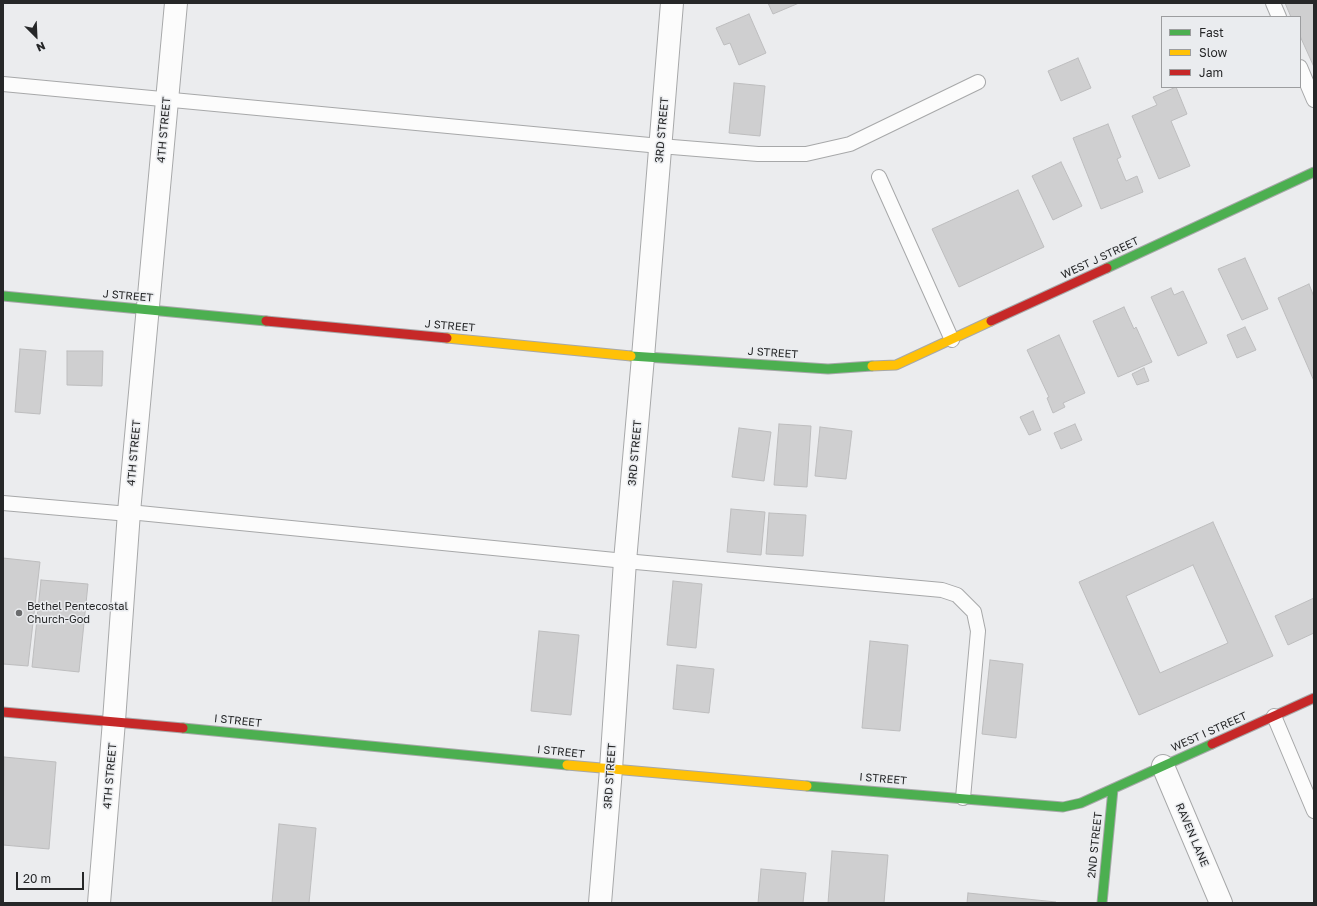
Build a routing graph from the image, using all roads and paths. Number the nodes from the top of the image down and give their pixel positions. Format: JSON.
{"nodes":[{"id":1,"x":176,"y":3,"type":"edge"},
{"id":2,"x":672,"y":3,"type":"edge"},
{"id":3,"x":1273,"y":3,"type":"edge"},
{"id":4,"x":1279,"y":16,"type":"edge"},
{"id":5,"x":1301,"y":69,"type":"edge"},
{"id":6,"x":978,"y":82,"type":"dead end"},
{"id":7,"x":3,"y":84,"type":"edge"},
{"id":8,"x":167,"y":99,"type":"junction"},
{"id":9,"x":1314,"y":100,"type":"edge"},
{"id":10,"x":660,"y":146,"type":"junction"},
{"id":11,"x":1314,"y":172,"type":"edge"},
{"id":12,"x":879,"y":177,"type":"dead end"},
{"id":13,"x":3,"y":296,"type":"edge"},
{"id":14,"x":147,"y":310,"type":"junction"},
{"id":15,"x":952,"y":340,"type":"junction"},
{"id":16,"x":643,"y":356,"type":"junction"},
{"id":17,"x":896,"y":365,"type":"joint"},
{"id":18,"x":3,"y":503,"type":"edge"},
{"id":19,"x":129,"y":513,"type":"junction"},
{"id":20,"x":625,"y":561,"type":"junction"},
{"id":21,"x":1314,"y":698,"type":"edge"},
{"id":22,"x":3,"y":712,"type":"edge"},
{"id":23,"x":1274,"y":716,"type":"junction"},
{"id":24,"x":114,"y":721,"type":"junction"},
{"id":25,"x":1163,"y":766,"type":"junction"},
{"id":26,"x":611,"y":769,"type":"junction"},
{"id":27,"x":1113,"y":789,"type":"junction"},
{"id":28,"x":963,"y":798,"type":"junction"},
{"id":29,"x":1314,"y":811,"type":"edge"},
{"id":30,"x":99,"y":903,"type":"edge"},
{"id":31,"x":600,"y":903,"type":"edge"},
{"id":32,"x":1102,"y":903,"type":"edge"},
{"id":33,"x":1221,"y":903,"type":"edge"}],
"edges":[{"from":1,"to":8,"type":"street","name":"4TH STREET"},
{"from":2,"to":10,"type":"street","name":"3RD STREET"},
{"from":3,"to":4,"type":"lane"},
{"from":5,"to":9,"type":"lane"},
{"from":6,"to":10,"type":"lane"},
{"from":7,"to":8,"type":"lane"},
{"from":8,"to":10,"type":"lane"},
{"from":8,"to":14,"type":"street","name":"4TH STREET"},
{"from":10,"to":16,"type":"street","name":"3RD STREET"},
{"from":11,"to":15,"type":"street","name":"WEST J STREET"},
{"from":12,"to":15,"type":"lane"},
{"from":13,"to":14,"type":"street","name":"J STREET"},
{"from":14,"to":16,"type":"street","name":"J STREET"},
{"from":14,"to":19,"type":"street","name":"4TH STREET"},
{"from":15,"to":17,"type":"street","name":"WEST J STREET"},
{"from":16,"to":17,"type":"street","name":"J STREET"},
{"from":16,"to":20,"type":"street","name":"3RD STREET"},
{"from":18,"to":19,"type":"lane"},
{"from":19,"to":20,"type":"lane"},
{"from":19,"to":24,"type":"street","name":"4TH STREET"},
{"from":20,"to":26,"type":"street","name":"3RD STREET"},
{"from":20,"to":28,"type":"lane"},
{"from":21,"to":23,"type":"street","name":"WEST I STREET"},
{"from":22,"to":24,"type":"street","name":"I STREET"},
{"from":23,"to":25,"type":"street","name":"WEST I STREET"},
{"from":23,"to":29,"type":"lane"},
{"from":24,"to":26,"type":"street","name":"I STREET"},
{"from":24,"to":30,"type":"street","name":"4TH STREET"},
{"from":25,"to":27,"type":"street","name":"WEST I STREET"},
{"from":25,"to":33,"type":"street","name":"RAVEN LANE"},
{"from":26,"to":28,"type":"street","name":"I STREET"},
{"from":26,"to":31,"type":"street","name":"3RD STREET"},
{"from":27,"to":28,"type":"street","name":"I STREET"},
{"from":27,"to":32,"type":"street","name":"2ND STREET"}]}
